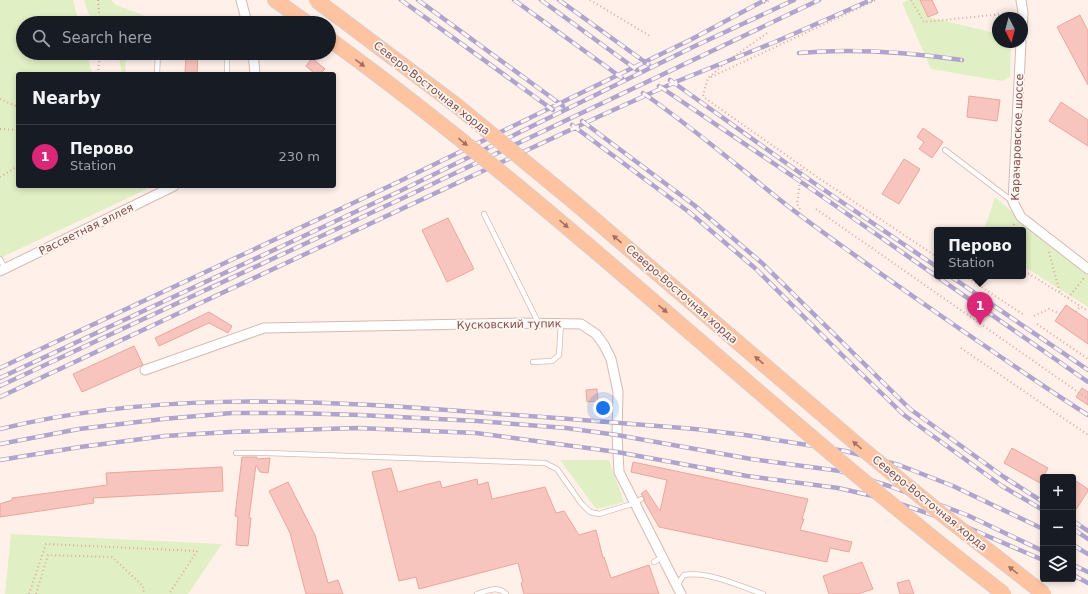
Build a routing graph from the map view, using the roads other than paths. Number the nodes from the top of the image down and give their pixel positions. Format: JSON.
{"nodes":[{"id":1,"x":241,"y":0,"type":"edge"},
{"id":2,"x":275,"y":0,"type":"edge"},
{"id":3,"x":316,"y":0,"type":"edge"},
{"id":4,"x":1022,"y":0,"type":"edge"},
{"id":5,"x":1023,"y":12,"type":"edge"},
{"id":6,"x":243,"y":16,"type":"edge"},
{"id":7,"x":297,"y":16,"type":"edge"},
{"id":8,"x":336,"y":44,"type":"edge"},
{"id":9,"x":1021,"y":48,"type":"edge"},
{"id":10,"x":158,"y":60,"type":"edge"},
{"id":11,"x":227,"y":60,"type":"edge"},
{"id":12,"x":254,"y":60,"type":"edge"},
{"id":13,"x":157,"y":72,"type":"edge"},
{"id":14,"x":227,"y":72,"type":"edge"},
{"id":15,"x":255,"y":72,"type":"edge"},
{"id":16,"x":945,"y":150,"type":"dead end"},
{"id":17,"x":171,"y":188,"type":"edge"},
{"id":18,"x":1013,"y":202,"type":"junction"},
{"id":19,"x":484,"y":214,"type":"dead end"},
{"id":20,"x":0,"y":259,"type":"edge"},
{"id":21,"x":2,"y":269,"type":"edge"},
{"id":22,"x":1088,"y":269,"type":"edge"},
{"id":23,"x":561,"y":323,"type":"junction"},
{"id":24,"x":539,"y":324,"type":"junction"},
{"id":25,"x":533,"y":362,"type":"dead end"},
{"id":26,"x":145,"y":370,"type":"dead end"},
{"id":27,"x":236,"y":453,"type":"dead end"},
{"id":28,"x":638,"y":501,"type":"junction"},
{"id":29,"x":662,"y":557,"type":"junction"},
{"id":30,"x":654,"y":562,"type":"dead end"},
{"id":31,"x":677,"y":585,"type":"junction"},
{"id":32,"x":477,"y":594,"type":"edge"},
{"id":33,"x":506,"y":594,"type":"edge"},
{"id":34,"x":681,"y":594,"type":"edge"},
{"id":35,"x":763,"y":594,"type":"edge"},
{"id":36,"x":1004,"y":594,"type":"edge"},
{"id":37,"x":1044,"y":594,"type":"edge"}],
"edges":[{"from":1,"to":6,"type":"street"},
{"from":2,"to":7,"type":"main road"},
{"from":37,"to":3,"type":"main road","name":"Северо-Восточная хорда","one_way":true,"bridge":true},
{"from":4,"to":5,"type":"street"},
{"from":8,"to":36,"type":"main road","name":"Северо-Восточная хорда","one_way":true,"bridge":true},
{"from":9,"to":18,"type":"street","name":"Карачаровское шоссе"},
{"from":10,"to":13,"type":"lane"},
{"from":11,"to":14,"type":"lane"},
{"from":12,"to":15,"type":"street"},
{"from":16,"to":18,"type":"lane"},
{"from":17,"to":21,"type":"street","name":"Рассветная аллея"},
{"from":18,"to":22,"type":"street","name":"Карачаровское шоссе"},
{"from":19,"to":24,"type":"lane"},
{"from":20,"to":21,"type":"lane"},
{"from":23,"to":24,"type":"street","name":"Кусковский тупик"},
{"from":23,"to":25,"type":"lane"},
{"from":23,"to":28,"type":"street","name":"Кусковский тупик"},
{"from":24,"to":26,"type":"street","name":"Кусковский тупик"},
{"from":27,"to":28,"type":"lane"},
{"from":28,"to":29,"type":"street","name":"Кусковский тупик"},
{"from":29,"to":30,"type":"lane"},
{"from":29,"to":31,"type":"street","name":"Кусковский тупик"},
{"from":31,"to":34,"type":"street","name":"Кусковский тупик"},
{"from":31,"to":35,"type":"lane"},
{"from":32,"to":33,"type":"lane"}]}
